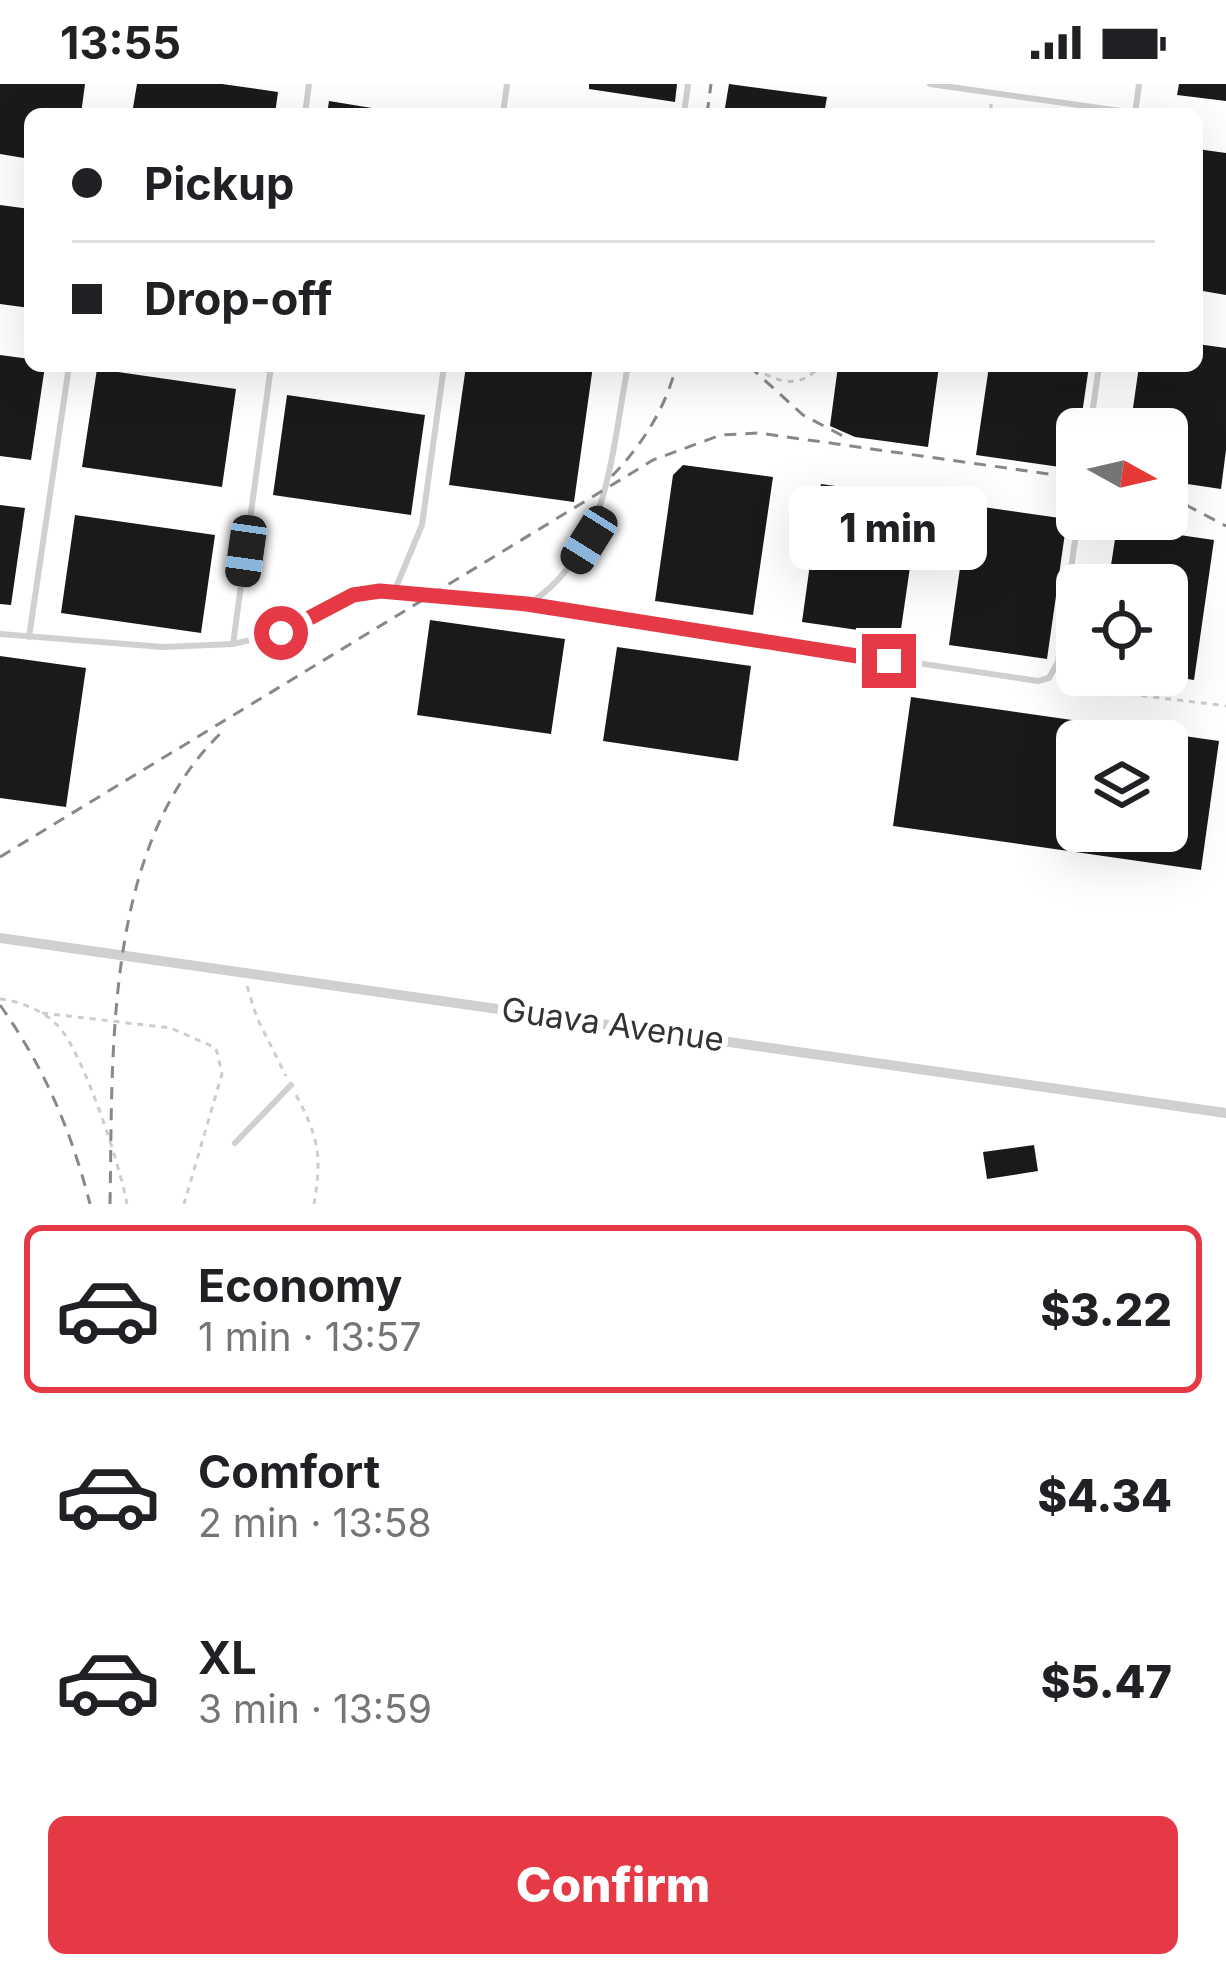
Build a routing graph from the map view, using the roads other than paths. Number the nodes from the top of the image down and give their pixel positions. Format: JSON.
{"nodes":[{"id":1,"x":930,"y":84,"type":"edge"},
{"id":2,"x":1094,"y":108,"type":"edge"},
{"id":3,"x":68,"y":372,"type":"edge"},
{"id":4,"x":270,"y":372,"type":"edge"},
{"id":5,"x":443,"y":372,"type":"edge"},
{"id":6,"x":627,"y":372,"type":"edge"},
{"id":7,"x":1099,"y":372,"type":"edge"},
{"id":8,"x":1093,"y":408,"type":"edge"},
{"id":9,"x":1075,"y":540,"type":"edge"},
{"id":10,"x":394,"y":592,"type":"junction"},
{"id":11,"x":527,"y":604,"type":"junction"},
{"id":12,"x":0,"y":634,"type":"edge"},
{"id":13,"x":29,"y":637,"type":"junction"},
{"id":14,"x":233,"y":644,"type":"junction"},
{"id":15,"x":0,"y":938,"type":"edge"},
{"id":16,"x":291,"y":1085,"type":"dead end"},
{"id":17,"x":1226,"y":1113,"type":"edge"},
{"id":18,"x":235,"y":1143,"type":"dead end"}],
"edges":[{"from":1,"to":2,"type":"lane"},
{"from":3,"to":13,"type":"lane"},
{"from":4,"to":14,"type":"lane"},
{"from":5,"to":10,"type":"lane"},
{"from":6,"to":11,"type":"lane"},
{"from":7,"to":8,"type":"lane"},
{"from":9,"to":11,"type":"lane"},
{"from":10,"to":11,"type":"lane"},
{"from":10,"to":14,"type":"lane"},
{"from":12,"to":13,"type":"lane"},
{"from":13,"to":14,"type":"lane"},
{"from":15,"to":17,"type":"street","name":"Guava Avenue"},
{"from":16,"to":18,"type":"lane"}]}
